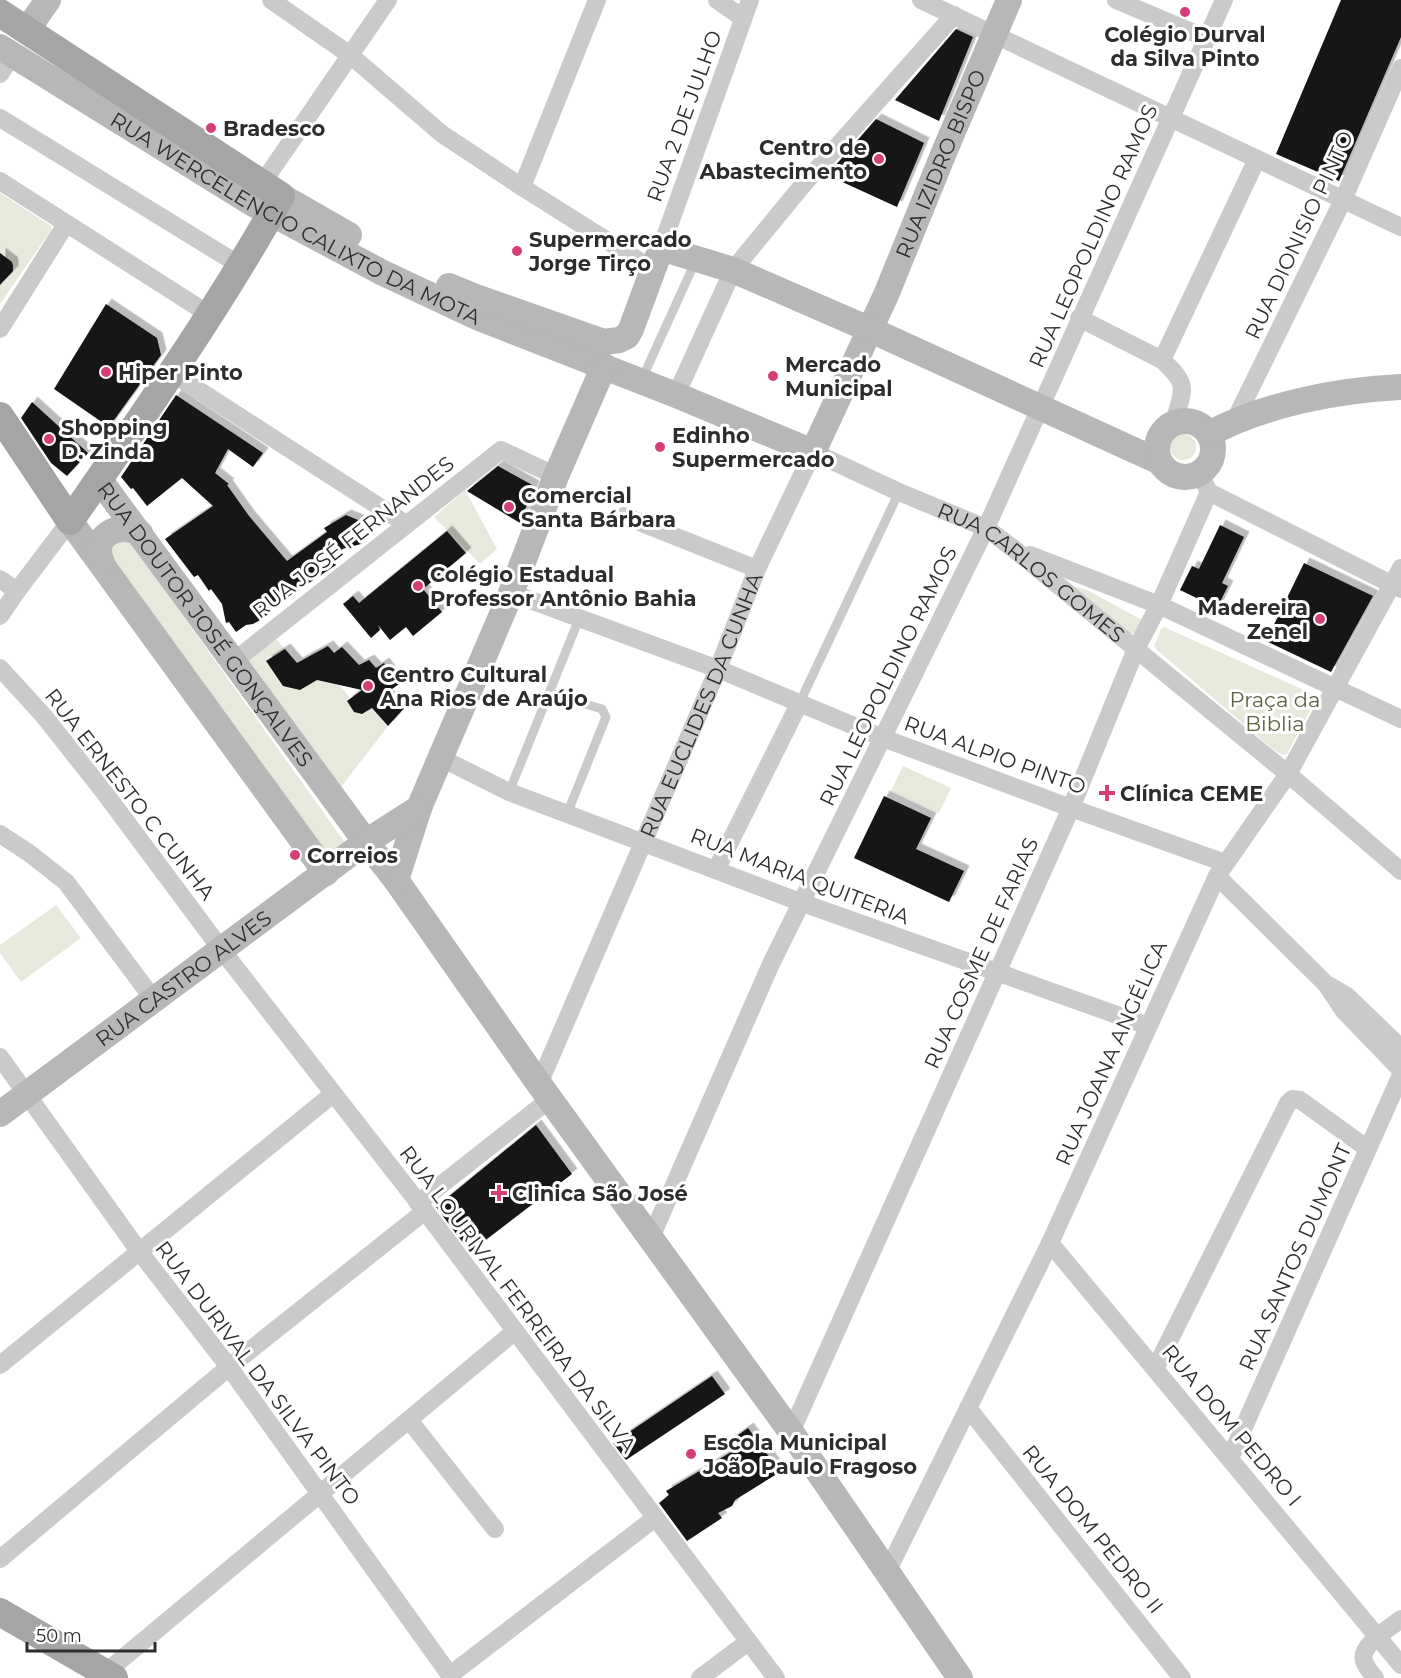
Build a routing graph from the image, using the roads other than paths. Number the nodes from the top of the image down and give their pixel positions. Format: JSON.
{"nodes":[{"id":1,"x":48,"y":0,"type":"edge"},
{"id":2,"x":271,"y":0,"type":"edge"},
{"id":3,"x":388,"y":0,"type":"edge"},
{"id":4,"x":597,"y":0,"type":"edge"},
{"id":5,"x":717,"y":0,"type":"edge"},
{"id":6,"x":750,"y":0,"type":"edge"},
{"id":7,"x":921,"y":0,"type":"edge"},
{"id":8,"x":1009,"y":0,"type":"edge"},
{"id":9,"x":1116,"y":0,"type":"edge"},
{"id":10,"x":1224,"y":0,"type":"edge"},
{"id":11,"x":0,"y":13,"type":"edge"},
{"id":12,"x":954,"y":15,"type":"junction"},
{"id":13,"x":743,"y":18,"type":"junction"},
{"id":14,"x":995,"y":35,"type":"junction"},
{"id":15,"x":1206,"y":38,"type":"junction"},
{"id":16,"x":10,"y":51,"type":"edge"},
{"id":17,"x":350,"y":55,"type":"junction"},
{"id":18,"x":1401,"y":68,"type":"edge"},
{"id":19,"x":0,"y":118,"type":"edge"},
{"id":20,"x":1170,"y":118,"type":"junction"},
{"id":21,"x":1257,"y":159,"type":"junction"},
{"id":22,"x":0,"y":181,"type":"edge"},
{"id":23,"x":522,"y":187,"type":"junction"},
{"id":24,"x":266,"y":199,"type":"junction"},
{"id":25,"x":1342,"y":200,"type":"junction"},
{"id":26,"x":66,"y":224,"type":"junction"},
{"id":27,"x":1401,"y":227,"type":"edge"},
{"id":28,"x":657,"y":258,"type":"junction"},
{"id":29,"x":696,"y":260,"type":"junction"},
{"id":30,"x":241,"y":266,"type":"junction"},
{"id":31,"x":733,"y":270,"type":"junction"},
{"id":32,"x":210,"y":315,"type":"junction"},
{"id":33,"x":1079,"y":318,"type":"junction"},
{"id":34,"x":0,"y":329,"type":"edge"},
{"id":35,"x":871,"y":330,"type":"junction"},
{"id":36,"x":1162,"y":360,"type":"junction"},
{"id":37,"x":604,"y":366,"type":"junction"},
{"id":38,"x":172,"y":374,"type":"junction"},
{"id":39,"x":641,"y":381,"type":"junction"},
{"id":40,"x":1401,"y":387,"type":"edge"},
{"id":41,"x":676,"y":395,"type":"junction"},
{"id":42,"x":1041,"y":408,"type":"junction"},
{"id":43,"x":0,"y":416,"type":"edge"},
{"id":44,"x":1235,"y":420,"type":"junction"},
{"id":45,"x":1174,"y":423,"type":"junction"},
{"id":46,"x":1209,"y":434,"type":"junction"},
{"id":47,"x":813,"y":452,"type":"junction"},
{"id":48,"x":1160,"y":462,"type":"junction"},
{"id":49,"x":556,"y":476,"type":"junction"},
{"id":50,"x":99,"y":479,"type":"junction"},
{"id":51,"x":1204,"y":482,"type":"junction"},
{"id":52,"x":898,"y":492,"type":"junction"},
{"id":53,"x":624,"y":516,"type":"dead end"},
{"id":54,"x":70,"y":521,"type":"junction"},
{"id":55,"x":406,"y":524,"type":"junction"},
{"id":56,"x":986,"y":528,"type":"junction"},
{"id":57,"x":140,"y":533,"type":"junction"},
{"id":58,"x":1014,"y":549,"type":"junction"},
{"id":59,"x":102,"y":563,"type":"junction"},
{"id":60,"x":1401,"y":568,"type":"edge"},
{"id":61,"x":757,"y":569,"type":"junction"},
{"id":62,"x":0,"y":579,"type":"edge"},
{"id":63,"x":1397,"y":587,"type":"edge"},
{"id":64,"x":17,"y":591,"type":"junction"},
{"id":65,"x":511,"y":592,"type":"junction"},
{"id":66,"x":1159,"y":605,"type":"junction"},
{"id":67,"x":0,"y":616,"type":"edge"},
{"id":68,"x":579,"y":619,"type":"junction"},
{"id":69,"x":1136,"y":649,"type":"junction"},
{"id":70,"x":234,"y":661,"type":"junction"},
{"id":71,"x":0,"y":668,"type":"edge"},
{"id":72,"x":718,"y":669,"type":"junction"},
{"id":73,"x":1336,"y":689,"type":"junction"},
{"id":74,"x":549,"y":693,"type":"junction"},
{"id":75,"x":799,"y":704,"type":"junction"},
{"id":76,"x":1401,"y":719,"type":"edge"},
{"id":77,"x":883,"y":738,"type":"junction"},
{"id":78,"x":441,"y":758,"type":"junction"},
{"id":79,"x":1288,"y":774,"type":"junction"},
{"id":80,"x":509,"y":792,"type":"junction"},
{"id":81,"x":419,"y":808,"type":"junction"},
{"id":82,"x":1071,"y":808,"type":"junction"},
{"id":83,"x":567,"y":814,"type":"junction"},
{"id":84,"x":0,"y":834,"type":"edge"},
{"id":85,"x":642,"y":841,"type":"junction"},
{"id":86,"x":366,"y":842,"type":"junction"},
{"id":87,"x":1221,"y":869,"type":"junction"},
{"id":88,"x":717,"y":870,"type":"junction"},
{"id":89,"x":1401,"y":871,"type":"edge"},
{"id":90,"x":326,"y":873,"type":"junction"},
{"id":91,"x":396,"y":880,"type":"junction"},
{"id":92,"x":800,"y":902,"type":"junction"},
{"id":93,"x":221,"y":950,"type":"junction"},
{"id":94,"x":997,"y":973,"type":"junction"},
{"id":95,"x":1326,"y":984,"type":"junction"},
{"id":96,"x":154,"y":1000,"type":"junction"},
{"id":97,"x":1148,"y":1026,"type":"junction"},
{"id":98,"x":1401,"y":1048,"type":"edge"},
{"id":99,"x":0,"y":1057,"type":"edge"},
{"id":100,"x":1401,"y":1070,"type":"edge"},
{"id":101,"x":1401,"y":1075,"type":"edge"},
{"id":102,"x":544,"y":1091,"type":"junction"},
{"id":103,"x":333,"y":1094,"type":"junction"},
{"id":104,"x":27,"y":1095,"type":"junction"},
{"id":105,"x":0,"y":1114,"type":"edge"},
{"id":106,"x":1368,"y":1149,"type":"junction"},
{"id":107,"x":421,"y":1207,"type":"junction"},
{"id":108,"x":650,"y":1239,"type":"junction"},
{"id":109,"x":1050,"y":1243,"type":"junction"},
{"id":110,"x":139,"y":1251,"type":"junction"},
{"id":111,"x":514,"y":1332,"type":"junction"},
{"id":112,"x":0,"y":1365,"type":"edge"},
{"id":113,"x":229,"y":1367,"type":"junction"},
{"id":114,"x":1155,"y":1368,"type":"junction"},
{"id":115,"x":968,"y":1408,"type":"junction"},
{"id":116,"x":409,"y":1420,"type":"junction"},
{"id":117,"x":791,"y":1432,"type":"junction"},
{"id":118,"x":1230,"y":1458,"type":"junction"},
{"id":119,"x":320,"y":1494,"type":"junction"},
{"id":120,"x":655,"y":1518,"type":"junction"},
{"id":121,"x":495,"y":1529,"type":"dead end"},
{"id":122,"x":0,"y":1559,"type":"edge"},
{"id":123,"x":887,"y":1572,"type":"junction"},
{"id":124,"x":0,"y":1612,"type":"edge"},
{"id":125,"x":1401,"y":1619,"type":"edge"},
{"id":126,"x":1379,"y":1637,"type":"junction"},
{"id":127,"x":748,"y":1642,"type":"junction"},
{"id":128,"x":1401,"y":1665,"type":"edge"},
{"id":129,"x":110,"y":1675,"type":"edge"},
{"id":130,"x":451,"y":1677,"type":"edge"},
{"id":131,"x":700,"y":1678,"type":"edge"},
{"id":132,"x":777,"y":1678,"type":"edge"},
{"id":133,"x":960,"y":1678,"type":"edge"},
{"id":134,"x":1182,"y":1678,"type":"edge"},
{"id":135,"x":1375,"y":1678,"type":"edge"}],
"edges":[{"from":1,"to":16,"type":"street"},
{"from":2,"to":17,"type":"street"},
{"from":3,"to":17,"type":"street"},
{"from":4,"to":23,"type":"street"},
{"from":5,"to":13,"type":"street"},
{"from":6,"to":13,"type":"street","name":"RUA 2 DE JULHO"},
{"from":7,"to":12,"type":"street"},
{"from":8,"to":14,"type":"street","name":"RUA IZIDRO BISPO"},
{"from":9,"to":15,"type":"street"},
{"from":10,"to":15,"type":"street","name":"RUA LEOPOLDINO RAMOS"},
{"from":11,"to":16,"type":"main road","name":"RUA WERCELENCIO CALIXTO DA MOTA"},
{"from":12,"to":14,"type":"street"},
{"from":12,"to":31,"type":"street"},
{"from":13,"to":28,"type":"street","name":"RUA 2 DE JULHO"},
{"from":14,"to":20,"type":"street"},
{"from":14,"to":35,"type":"street","name":"RUA IZIDRO BISPO"},
{"from":15,"to":20,"type":"street","name":"RUA LEOPOLDINO RAMOS"},
{"from":16,"to":24,"type":"main road","name":"RUA WERCELENCIO CALIXTO DA MOTA"},
{"from":17,"to":23,"type":"street"},
{"from":17,"to":24,"type":"street"},
{"from":18,"to":25,"type":"street","name":"RUA DIONISIO PINTO"},
{"from":19,"to":30,"type":"street"},
{"from":20,"to":21,"type":"street"},
{"from":20,"to":33,"type":"street","name":"RUA LEOPOLDINO RAMOS"},
{"from":21,"to":25,"type":"street"},
{"from":21,"to":36,"type":"street"},
{"from":22,"to":26,"type":"street"},
{"from":23,"to":28,"type":"street"},
{"from":24,"to":28,"type":"street","name":"RUA WERCELENCIO CALIXTO DA MOTA"},
{"from":24,"to":30,"type":"main road"},
{"from":24,"to":37,"type":"street","name":"RUA WERCELENCIO CALIXTO DA MOTA"},
{"from":25,"to":27,"type":"street"},
{"from":25,"to":44,"type":"street","name":"RUA DIONISIO PINTO"},
{"from":26,"to":32,"type":"street"},
{"from":26,"to":34,"type":"street"},
{"from":28,"to":29,"type":"street"},
{"from":29,"to":31,"type":"street"},
{"from":29,"to":39,"type":"lane"},
{"from":30,"to":32,"type":"main road"},
{"from":31,"to":35,"type":"street"},
{"from":31,"to":41,"type":"street"},
{"from":32,"to":38,"type":"main road"},
{"from":33,"to":36,"type":"street"},
{"from":33,"to":42,"type":"street","name":"RUA LEOPOLDINO RAMOS"},
{"from":35,"to":42,"type":"street"},
{"from":35,"to":47,"type":"street","name":"RUA EUCLIDES DA CUNHA"},
{"from":36,"to":45,"type":"street"},
{"from":37,"to":39,"type":"street","name":"RUA CARLOS GOMES"},
{"from":37,"to":49,"type":"street"},
{"from":38,"to":50,"type":"main road"},
{"from":38,"to":55,"type":"street"},
{"from":39,"to":41,"type":"street","name":"RUA CARLOS GOMES"},
{"from":40,"to":44,"type":"street"},
{"from":41,"to":47,"type":"street","name":"RUA CARLOS GOMES"},
{"from":42,"to":48,"type":"street"},
{"from":42,"to":56,"type":"street","name":"RUA LEOPOLDINO RAMOS"},
{"from":43,"to":54,"type":"main road"},
{"from":44,"to":46,"type":"street"},
{"from":45,"to":46,"type":"street"},
{"from":45,"to":48,"type":"street"},
{"from":46,"to":51,"type":"street"},
{"from":47,"to":52,"type":"street","name":"RUA CARLOS GOMES"},
{"from":47,"to":61,"type":"street","name":"RUA EUCLIDES DA CUNHA"},
{"from":48,"to":51,"type":"street"},
{"from":49,"to":55,"type":"street","name":"RUA JOSÉ FERNANDES"},
{"from":49,"to":65,"type":"street"},
{"from":50,"to":54,"type":"main road","name":"RUA DOUTOR JOSÉ GONÇALVES"},
{"from":50,"to":57,"type":"street","name":"RUA DOUTOR JOSÉ GONÇALVES"},
{"from":51,"to":63,"type":"street"},
{"from":51,"to":66,"type":"street","name":"RUA COSME DE FARIAS"},
{"from":52,"to":56,"type":"street","name":"RUA CARLOS GOMES"},
{"from":52,"to":75,"type":"lane"},
{"from":53,"to":61,"type":"street"},
{"from":54,"to":59,"type":"street"},
{"from":54,"to":64,"type":"street"},
{"from":55,"to":70,"type":"street","name":"RUA JOSÉ FERNANDES"},
{"from":56,"to":58,"type":"street","name":"RUA CARLOS GOMES"},
{"from":56,"to":77,"type":"street","name":"RUA LEOPOLDINO RAMOS"},
{"from":57,"to":59,"type":"street"},
{"from":57,"to":70,"type":"street","name":"RUA DOUTOR JOSÉ GONÇALVES"},
{"from":58,"to":66,"type":"street"},
{"from":58,"to":69,"type":"street","name":"RUA CARLOS GOMES"},
{"from":59,"to":90,"type":"street"},
{"from":60,"to":63,"type":"street","name":"RUA JOANA ANGÉLICA"},
{"from":61,"to":72,"type":"street","name":"RUA EUCLIDES DA CUNHA"},
{"from":62,"to":64,"type":"street"},
{"from":63,"to":73,"type":"street","name":"RUA JOANA ANGÉLICA"},
{"from":64,"to":67,"type":"street"},
{"from":65,"to":68,"type":"street","name":"RUA ALPIO PINTO"},
{"from":65,"to":78,"type":"street"},
{"from":66,"to":69,"type":"street","name":"RUA COSME DE FARIAS"},
{"from":66,"to":73,"type":"street"},
{"from":68,"to":72,"type":"street","name":"RUA ALPIO PINTO"},
{"from":68,"to":74,"type":"lane"},
{"from":69,"to":79,"type":"street","name":"RUA CARLOS GOMES"},
{"from":69,"to":82,"type":"street","name":"RUA COSME DE FARIAS"},
{"from":70,"to":86,"type":"street","name":"RUA DOUTOR JOSÉ GONÇALVES"},
{"from":71,"to":93,"type":"street","name":"RUA ERNESTO C CUNHA"},
{"from":72,"to":75,"type":"street","name":"RUA ALPIO PINTO"},
{"from":72,"to":85,"type":"street","name":"RUA EUCLIDES DA CUNHA"},
{"from":73,"to":76,"type":"street"},
{"from":73,"to":79,"type":"street","name":"RUA JOANA ANGÉLICA"},
{"from":74,"to":80,"type":"lane"},
{"from":74,"to":83,"type":"lane"},
{"from":75,"to":77,"type":"street","name":"RUA ALPIO PINTO"},
{"from":75,"to":88,"type":"street"},
{"from":77,"to":82,"type":"street","name":"RUA ALPIO PINTO"},
{"from":77,"to":92,"type":"street","name":"RUA LEOPOLDINO RAMOS"},
{"from":78,"to":80,"type":"street","name":"RUA MARIA QUITERIA"},
{"from":78,"to":81,"type":"street"},
{"from":79,"to":87,"type":"street","name":"RUA JOANA ANGÉLICA"},
{"from":79,"to":89,"type":"street","name":"RUA CARLOS GOMES"},
{"from":80,"to":83,"type":"street","name":"RUA MARIA QUITERIA"},
{"from":81,"to":86,"type":"street","name":"RUA CASTRO ALVES"},
{"from":81,"to":91,"type":"street"},
{"from":82,"to":87,"type":"street","name":"RUA ALPIO PINTO"},
{"from":82,"to":94,"type":"street","name":"RUA COSME DE FARIAS"},
{"from":83,"to":85,"type":"street","name":"RUA MARIA QUITERIA"},
{"from":84,"to":96,"type":"street"},
{"from":85,"to":88,"type":"street","name":"RUA MARIA QUITERIA"},
{"from":85,"to":102,"type":"street","name":"RUA EUCLIDES DA CUNHA"},
{"from":86,"to":90,"type":"street","name":"RUA CASTRO ALVES"},
{"from":86,"to":91,"type":"street","name":"RUA DOUTOR JOSÉ GONÇALVES"},
{"from":87,"to":95,"type":"street"},
{"from":87,"to":97,"type":"street","name":"RUA JOANA ANGÉLICA"},
{"from":88,"to":92,"type":"street","name":"RUA MARIA QUITERIA"},
{"from":90,"to":93,"type":"street","name":"RUA CASTRO ALVES"},
{"from":91,"to":102,"type":"street","name":"RUA DOUTOR JOSÉ GONÇALVES"},
{"from":92,"to":94,"type":"street","name":"RUA MARIA QUITERIA"},
{"from":92,"to":108,"type":"street","name":"RUA LEOPOLDINO RAMOS"},
{"from":93,"to":96,"type":"street","name":"RUA CASTRO ALVES"},
{"from":93,"to":103,"type":"street","name":"RUA LOURIVAL FERREIRA DA SILVA"},
{"from":94,"to":97,"type":"street","name":"RUA MARIA QUITERIA"},
{"from":94,"to":117,"type":"street","name":"RUA COSME DE FARIAS"},
{"from":95,"to":98,"type":"street"},
{"from":95,"to":100,"type":"street"},
{"from":96,"to":104,"type":"street","name":"RUA CASTRO ALVES"},
{"from":97,"to":109,"type":"street","name":"RUA JOANA ANGÉLICA"},
{"from":99,"to":104,"type":"street","name":"RUA DURIVAL DA SILVA PINTO"},
{"from":101,"to":106,"type":"street","name":"RUA SANTOS DUMONT"},
{"from":102,"to":107,"type":"street"},
{"from":102,"to":108,"type":"street","name":"RUA DOUTOR JOSÉ GONÇALVES"},
{"from":103,"to":107,"type":"street","name":"RUA LOURIVAL FERREIRA DA SILVA"},
{"from":103,"to":110,"type":"street"},
{"from":104,"to":105,"type":"street","name":"RUA CASTRO ALVES"},
{"from":104,"to":110,"type":"street","name":"RUA DURIVAL DA SILVA PINTO"},
{"from":106,"to":114,"type":"street"},
{"from":106,"to":118,"type":"street","name":"RUA SANTOS DUMONT"},
{"from":107,"to":111,"type":"street","name":"RUA LOURIVAL FERREIRA DA SILVA"},
{"from":107,"to":113,"type":"street"},
{"from":108,"to":117,"type":"street","name":"RUA DOUTOR JOSÉ GONÇALVES"},
{"from":109,"to":114,"type":"street","name":"RUA DOM PEDRO I"},
{"from":109,"to":115,"type":"street","name":"RUA JOANA ANGÉLICA"},
{"from":110,"to":112,"type":"street"},
{"from":110,"to":113,"type":"street","name":"RUA DURIVAL DA SILVA PINTO"},
{"from":111,"to":116,"type":"street"},
{"from":111,"to":120,"type":"street","name":"RUA LOURIVAL FERREIRA DA SILVA"},
{"from":113,"to":119,"type":"street","name":"RUA DURIVAL DA SILVA PINTO"},
{"from":113,"to":122,"type":"street"},
{"from":114,"to":118,"type":"street","name":"RUA DOM PEDRO I"},
{"from":115,"to":123,"type":"street","name":"RUA JOANA ANGÉLICA"},
{"from":115,"to":134,"type":"street","name":"RUA DOM PEDRO II"},
{"from":116,"to":119,"type":"street"},
{"from":116,"to":121,"type":"street"},
{"from":117,"to":123,"type":"street","name":"RUA DOUTOR JOSÉ GONÇALVES"},
{"from":118,"to":126,"type":"street","name":"RUA DOM PEDRO I"},
{"from":119,"to":129,"type":"street"},
{"from":119,"to":130,"type":"street","name":"RUA DURIVAL DA SILVA PINTO"},
{"from":120,"to":127,"type":"street","name":"RUA LOURIVAL FERREIRA DA SILVA"},
{"from":120,"to":130,"type":"street"},
{"from":123,"to":133,"type":"street","name":"RUA DOUTOR JOSÉ GONÇALVES"},
{"from":124,"to":129,"type":"main road"},
{"from":125,"to":126,"type":"street"},
{"from":126,"to":128,"type":"street","name":"RUA DOM PEDRO I"},
{"from":126,"to":135,"type":"street"},
{"from":127,"to":131,"type":"street"},
{"from":127,"to":132,"type":"street","name":"RUA LOURIVAL FERREIRA DA SILVA"}]}
